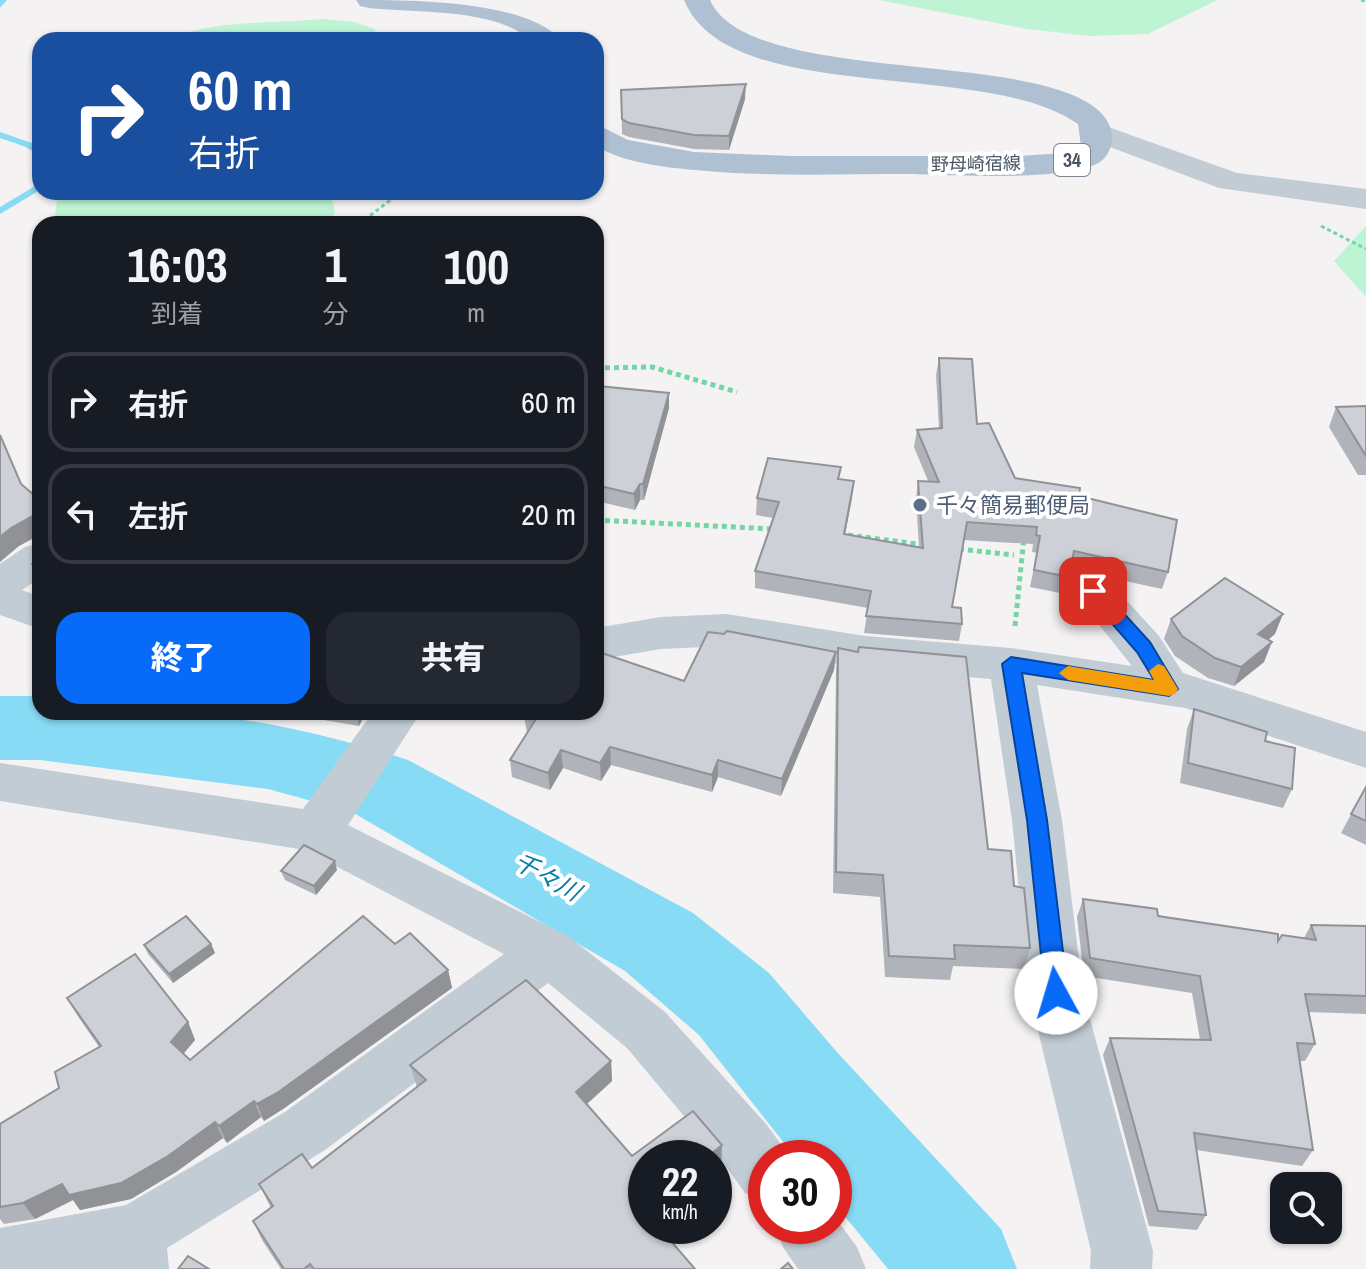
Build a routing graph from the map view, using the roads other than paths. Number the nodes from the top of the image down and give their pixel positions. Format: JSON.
{"nodes":[{"id":1,"x":369,"y":0,"type":"edge"},
{"id":2,"x":697,"y":0,"type":"edge"},
{"id":3,"x":539,"y":32,"type":"edge"},
{"id":4,"x":1097,"y":132,"type":"junction"},
{"id":5,"x":604,"y":140,"type":"edge"},
{"id":6,"x":1366,"y":199,"type":"edge"},
{"id":7,"x":32,"y":563,"type":"edge"},
{"id":8,"x":0,"y":585,"type":"edge"},
{"id":9,"x":1093,"y":591,"type":"dead end"},
{"id":10,"x":0,"y":598,"type":"edge"},
{"id":11,"x":32,"y":612,"type":"edge"},
{"id":12,"x":604,"y":643,"type":"edge"},
{"id":13,"x":1011,"y":664,"type":"junction"},
{"id":14,"x":1169,"y":689,"type":"junction"},
{"id":15,"x":393,"y":720,"type":"edge"},
{"id":16,"x":1366,"y":750,"type":"edge"},
{"id":17,"x":0,"y":782,"type":"edge"},
{"id":18,"x":321,"y":822,"type":"junction"},
{"id":19,"x":549,"y":952,"type":"junction"},
{"id":20,"x":748,"y":1148,"type":"edge"},
{"id":21,"x":817,"y":1244,"type":"edge"},
{"id":22,"x":136,"y":1251,"type":"edge"},
{"id":23,"x":0,"y":1259,"type":"edge"},
{"id":24,"x":835,"y":1269,"type":"edge"},
{"id":25,"x":1121,"y":1269,"type":"edge"}],
"edges":[{"from":1,"to":3,"type":"main road"},
{"from":2,"to":4,"type":"main road","number":"34"},
{"from":4,"to":5,"type":"main road","name":"野母崎宿線","number":"34"},
{"from":4,"to":6,"type":"street"},
{"from":7,"to":8,"type":"street"},
{"from":9,"to":14,"type":"street"},
{"from":10,"to":11,"type":"street"},
{"from":12,"to":13,"type":"street"},
{"from":13,"to":14,"type":"street"},
{"from":13,"to":25,"type":"street"},
{"from":14,"to":16,"type":"street"},
{"from":15,"to":18,"type":"street"},
{"from":17,"to":18,"type":"street"},
{"from":18,"to":19,"type":"street"},
{"from":19,"to":20,"type":"street"},
{"from":19,"to":22,"type":"street"},
{"from":21,"to":24,"type":"street"},
{"from":22,"to":23,"type":"street"}]}
